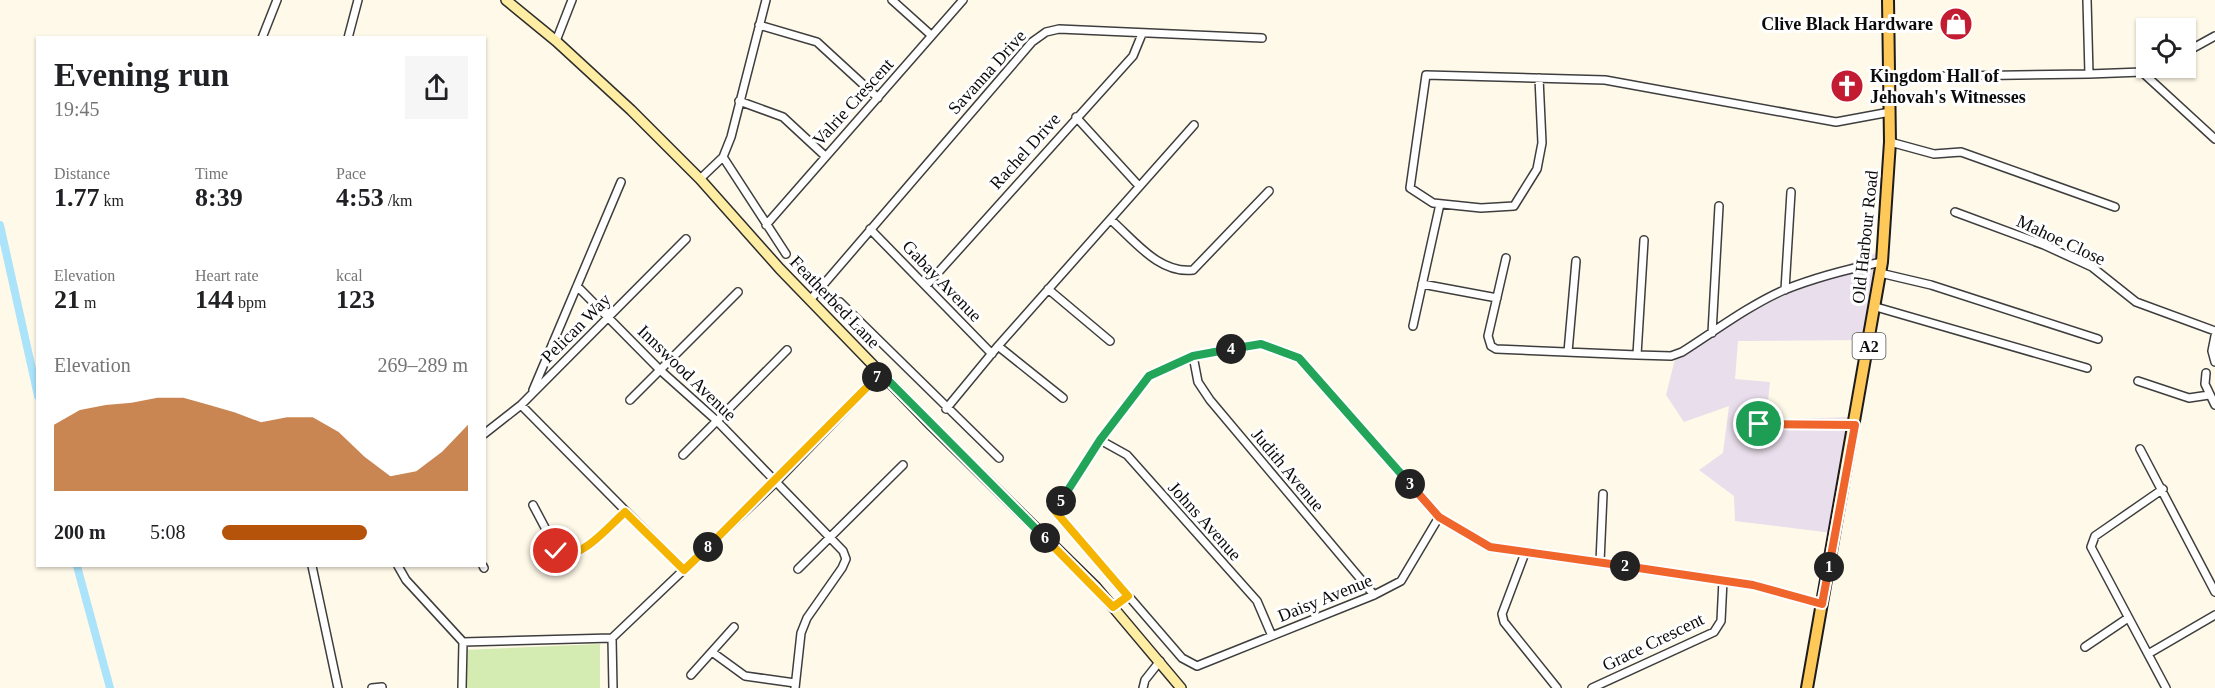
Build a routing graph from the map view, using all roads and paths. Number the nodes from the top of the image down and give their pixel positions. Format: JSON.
{"nodes":[{"id":1,"x":276,"y":0,"type":"edge"},
{"id":2,"x":358,"y":0,"type":"edge"},
{"id":3,"x":506,"y":0,"type":"edge"},
{"id":4,"x":572,"y":0,"type":"edge"},
{"id":5,"x":766,"y":0,"type":"edge"},
{"id":6,"x":892,"y":0,"type":"edge"},
{"id":7,"x":963,"y":0,"type":"edge"},
{"id":8,"x":1888,"y":0,"type":"edge"},
{"id":9,"x":2087,"y":0,"type":"edge"},
{"id":10,"x":759,"y":25,"type":"junction"},
{"id":11,"x":1142,"y":34,"type":"junction"},
{"id":12,"x":931,"y":35,"type":"junction"},
{"id":13,"x":262,"y":36,"type":"edge"},
{"id":14,"x":349,"y":36,"type":"edge"},
{"id":15,"x":2215,"y":36,"type":"edge"},
{"id":16,"x":1262,"y":38,"type":"dead end"},
{"id":17,"x":556,"y":41,"type":"junction"},
{"id":18,"x":2196,"y":46,"type":"edge"},
{"id":19,"x":2136,"y":72,"type":"edge"},
{"id":20,"x":2089,"y":74,"type":"junction"},
{"id":21,"x":1889,"y":77,"type":"junction"},
{"id":22,"x":1539,"y":78,"type":"junction"},
{"id":23,"x":2149,"y":78,"type":"edge"},
{"id":24,"x":878,"y":98,"type":"junction"},
{"id":25,"x":739,"y":100,"type":"junction"},
{"id":26,"x":1890,"y":112,"type":"junction"},
{"id":27,"x":1076,"y":117,"type":"junction"},
{"id":28,"x":1194,"y":125,"type":"dead end"},
{"id":29,"x":2215,"y":139,"type":"edge"},
{"id":30,"x":1890,"y":142,"type":"junction"},
{"id":31,"x":824,"y":155,"type":"junction"},
{"id":32,"x":723,"y":157,"type":"junction"},
{"id":33,"x":700,"y":178,"type":"junction"},
{"id":34,"x":621,"y":182,"type":"dead end"},
{"id":35,"x":1139,"y":186,"type":"junction"},
{"id":36,"x":1269,"y":191,"type":"dead end"},
{"id":37,"x":1791,"y":192,"type":"dead end"},
{"id":38,"x":1440,"y":204,"type":"junction"},
{"id":39,"x":1719,"y":206,"type":"dead end"},
{"id":40,"x":2115,"y":207,"type":"dead end"},
{"id":41,"x":1955,"y":212,"type":"dead end"},
{"id":42,"x":1111,"y":220,"type":"junction"},
{"id":43,"x":766,"y":225,"type":"junction"},
{"id":44,"x":870,"y":229,"type":"junction"},
{"id":45,"x":686,"y":239,"type":"dead end"},
{"id":46,"x":1644,"y":240,"type":"dead end"},
{"id":47,"x":786,"y":254,"type":"dead end"},
{"id":48,"x":1506,"y":258,"type":"dead end"},
{"id":49,"x":1576,"y":261,"type":"dead end"},
{"id":50,"x":1881,"y":268,"type":"junction"},
{"id":51,"x":1422,"y":284,"type":"junction"},
{"id":52,"x":577,"y":286,"type":"junction"},
{"id":53,"x":926,"y":286,"type":"junction"},
{"id":54,"x":1048,"y":289,"type":"junction"},
{"id":55,"x":1785,"y":290,"type":"junction"},
{"id":56,"x":738,"y":292,"type":"dead end"},
{"id":57,"x":1497,"y":298,"type":"junction"},
{"id":58,"x":811,"y":299,"type":"junction"},
{"id":59,"x":840,"y":302,"type":"dead end"},
{"id":60,"x":1876,"y":307,"type":"junction"},
{"id":61,"x":608,"y":317,"type":"junction"},
{"id":62,"x":1413,"y":327,"type":"dead end"},
{"id":63,"x":2215,"y":331,"type":"edge"},
{"id":64,"x":1712,"y":333,"type":"junction"},
{"id":65,"x":2215,"y":336,"type":"edge"},
{"id":66,"x":2098,"y":339,"type":"dead end"},
{"id":67,"x":1110,"y":341,"type":"dead end"},
{"id":68,"x":998,"y":346,"type":"junction"},
{"id":69,"x":787,"y":350,"type":"dead end"},
{"id":70,"x":1568,"y":352,"type":"junction"},
{"id":71,"x":992,"y":354,"type":"junction"},
{"id":72,"x":1637,"y":355,"type":"junction"},
{"id":73,"x":1193,"y":356,"type":"junction"},
{"id":74,"x":2214,"y":360,"type":"edge"},
{"id":75,"x":2087,"y":368,"type":"dead end"},
{"id":76,"x":660,"y":370,"type":"junction"},
{"id":77,"x":881,"y":373,"type":"junction"},
{"id":78,"x":2206,"y":373,"type":"dead end"},
{"id":79,"x":2138,"y":381,"type":"dead end"},
{"id":80,"x":531,"y":395,"type":"junction"},
{"id":81,"x":2209,"y":395,"type":"junction"},
{"id":82,"x":1063,"y":398,"type":"dead end"},
{"id":83,"x":630,"y":400,"type":"dead end"},
{"id":84,"x":521,"y":405,"type":"junction"},
{"id":85,"x":2215,"y":405,"type":"edge"},
{"id":86,"x":946,"y":409,"type":"junction"},
{"id":87,"x":717,"y":421,"type":"junction"},
{"id":88,"x":1759,"y":424,"type":"dead end"},
{"id":89,"x":1855,"y":425,"type":"junction"},
{"id":90,"x":486,"y":432,"type":"edge"},
{"id":91,"x":1100,"y":440,"type":"junction"},
{"id":92,"x":2140,"y":449,"type":"dead end"},
{"id":93,"x":683,"y":455,"type":"dead end"},
{"id":94,"x":999,"y":458,"type":"dead end"},
{"id":95,"x":903,"y":465,"type":"dead end"},
{"id":96,"x":776,"y":482,"type":"junction"},
{"id":97,"x":2163,"y":489,"type":"junction"},
{"id":98,"x":1603,"y":494,"type":"dead end"},
{"id":99,"x":533,"y":505,"type":"dead end"},
{"id":100,"x":625,"y":512,"type":"junction"},
{"id":101,"x":1439,"y":517,"type":"junction"},
{"id":102,"x":830,"y":536,"type":"junction"},
{"id":103,"x":1525,"y":553,"type":"junction"},
{"id":104,"x":1600,"y":562,"type":"junction"},
{"id":105,"x":312,"y":567,"type":"edge"},
{"id":106,"x":399,"y":567,"type":"edge"},
{"id":107,"x":798,"y":568,"type":"dead end"},
{"id":108,"x":684,"y":570,"type":"junction"},
{"id":109,"x":1723,"y":580,"type":"junction"},
{"id":110,"x":2215,"y":592,"type":"edge"},
{"id":111,"x":1374,"y":595,"type":"junction"},
{"id":112,"x":1128,"y":596,"type":"junction"},
{"id":113,"x":1822,"y":604,"type":"junction"},
{"id":114,"x":1113,"y":607,"type":"junction"},
{"id":115,"x":2215,"y":615,"type":"edge"},
{"id":116,"x":2128,"y":618,"type":"junction"},
{"id":117,"x":734,"y":627,"type":"dead end"},
{"id":118,"x":1272,"y":636,"type":"junction"},
{"id":119,"x":612,"y":638,"type":"junction"},
{"id":120,"x":463,"y":642,"type":"junction"},
{"id":121,"x":2085,"y":647,"type":"dead end"},
{"id":122,"x":712,"y":652,"type":"junction"},
{"id":123,"x":2148,"y":654,"type":"junction"},
{"id":124,"x":1160,"y":662,"type":"junction"},
{"id":125,"x":691,"y":675,"type":"dead end"},
{"id":126,"x":795,"y":685,"type":"edge"},
{"id":127,"x":381,"y":687,"type":"edge"},
{"id":128,"x":338,"y":688,"type":"edge"},
{"id":129,"x":372,"y":688,"type":"edge"},
{"id":130,"x":462,"y":688,"type":"edge"},
{"id":131,"x":613,"y":688,"type":"edge"},
{"id":132,"x":1143,"y":688,"type":"edge"},
{"id":133,"x":1181,"y":688,"type":"edge"},
{"id":134,"x":1557,"y":688,"type":"edge"},
{"id":135,"x":1592,"y":688,"type":"edge"},
{"id":136,"x":1807,"y":688,"type":"edge"},
{"id":137,"x":2166,"y":688,"type":"edge"}],
"edges":[{"from":1,"to":13,"type":"street"},
{"from":2,"to":14,"type":"street"},
{"from":3,"to":17,"type":"main road","name":"Featherbed Lane"},
{"from":4,"to":17,"type":"street"},
{"from":5,"to":10,"type":"street"},
{"from":6,"to":12,"type":"street"},
{"from":7,"to":12,"type":"street","name":"Valrie Crescent"},
{"from":8,"to":21,"type":"main road","name":"Old Harbour Road","number":"A2"},
{"from":9,"to":20,"type":"street"},
{"from":10,"to":24,"type":"street"},
{"from":10,"to":25,"type":"street"},
{"from":11,"to":16,"type":"street","name":"Savanna Drive"},
{"from":11,"to":27,"type":"street","name":"Rachel Drive"},
{"from":11,"to":44,"type":"street","name":"Savanna Drive"},
{"from":12,"to":24,"type":"street","name":"Valrie Crescent"},
{"from":15,"to":18,"type":"street"},
{"from":17,"to":33,"type":"main road","name":"Featherbed Lane"},
{"from":19,"to":20,"type":"street"},
{"from":20,"to":21,"type":"street"},
{"from":21,"to":26,"type":"main road","name":"Old Harbour Road","number":"A2"},
{"from":22,"to":26,"type":"street"},
{"from":22,"to":38,"type":"street"},
{"from":22,"to":38,"type":"street"},
{"from":23,"to":29,"type":"street"},
{"from":24,"to":31,"type":"street","name":"Valrie Crescent"},
{"from":25,"to":31,"type":"street"},
{"from":25,"to":32,"type":"street"},
{"from":26,"to":30,"type":"main road","name":"Old Harbour Road","number":"A2"},
{"from":27,"to":35,"type":"street"},
{"from":27,"to":53,"type":"street","name":"Rachel Drive"},
{"from":28,"to":35,"type":"street"},
{"from":30,"to":40,"type":"street"},
{"from":30,"to":50,"type":"main road","name":"Old Harbour Road","number":"A2"},
{"from":31,"to":43,"type":"street","name":"Valrie Crescent"},
{"from":32,"to":33,"type":"street"},
{"from":32,"to":43,"type":"street"},
{"from":33,"to":58,"type":"main road","name":"Featherbed Lane"},
{"from":34,"to":52,"type":"street"},
{"from":35,"to":42,"type":"street"},
{"from":36,"to":42,"type":"street"},
{"from":37,"to":55,"type":"street"},
{"from":38,"to":51,"type":"street"},
{"from":39,"to":64,"type":"street"},
{"from":41,"to":63,"type":"street","name":"Mahoe Close"},
{"from":42,"to":54,"type":"street"},
{"from":43,"to":47,"type":"street"},
{"from":44,"to":53,"type":"street","name":"Gabay Avenue"},
{"from":44,"to":58,"type":"street","name":"Savanna Drive"},
{"from":45,"to":61,"type":"street","name":"Pelican Way"},
{"from":46,"to":72,"type":"street"},
{"from":48,"to":57,"type":"street"},
{"from":49,"to":70,"type":"street"},
{"from":50,"to":55,"type":"street"},
{"from":50,"to":60,"type":"main road","name":"Old Harbour Road","number":"A2"},
{"from":50,"to":66,"type":"street"},
{"from":51,"to":57,"type":"street"},
{"from":51,"to":62,"type":"street"},
{"from":52,"to":61,"type":"street","name":"Innswood Avenue"},
{"from":52,"to":80,"type":"street"},
{"from":53,"to":71,"type":"street","name":"Gabay Avenue"},
{"from":54,"to":67,"type":"street"},
{"from":54,"to":68,"type":"street"},
{"from":55,"to":64,"type":"street"},
{"from":56,"to":76,"type":"street"},
{"from":57,"to":70,"type":"street"},
{"from":58,"to":77,"type":"main road","name":"Featherbed Lane"},
{"from":59,"to":86,"type":"street"},
{"from":60,"to":75,"type":"street"},
{"from":60,"to":89,"type":"main road","name":"Old Harbour Road","number":"A2"},
{"from":61,"to":76,"type":"street","name":"Innswood Avenue"},
{"from":61,"to":80,"type":"street","name":"Pelican Way"},
{"from":64,"to":72,"type":"street"},
{"from":65,"to":74,"type":"street"},
{"from":68,"to":71,"type":"street"},
{"from":68,"to":82,"type":"street"},
{"from":69,"to":87,"type":"street"},
{"from":70,"to":72,"type":"street"},
{"from":71,"to":86,"type":"street"},
{"from":73,"to":91,"type":"street"},
{"from":73,"to":101,"type":"street"},
{"from":73,"to":111,"type":"street","name":"Judith Avenue"},
{"from":76,"to":83,"type":"street"},
{"from":76,"to":87,"type":"street","name":"Innswood Avenue"},
{"from":77,"to":96,"type":"street"},
{"from":77,"to":114,"type":"main road","name":"Featherbed Lane"},
{"from":78,"to":81,"type":"street"},
{"from":79,"to":81,"type":"street"},
{"from":80,"to":84,"type":"street","name":"Pelican Way"},
{"from":81,"to":85,"type":"street"},
{"from":84,"to":90,"type":"street","name":"Pelican Way"},
{"from":84,"to":100,"type":"street"},
{"from":86,"to":94,"type":"street"},
{"from":87,"to":93,"type":"street"},
{"from":87,"to":96,"type":"street","name":"Innswood Avenue"},
{"from":88,"to":89,"type":"street"},
{"from":89,"to":113,"type":"main road","name":"Old Harbour Road","number":"A2"},
{"from":91,"to":112,"type":"street"},
{"from":91,"to":118,"type":"street","name":"Johns Avenue"},
{"from":92,"to":97,"type":"street"},
{"from":95,"to":102,"type":"street"},
{"from":96,"to":102,"type":"street","name":"Innswood Avenue"},
{"from":96,"to":108,"type":"street"},
{"from":97,"to":110,"type":"street"},
{"from":97,"to":116,"type":"street"},
{"from":98,"to":104,"type":"street"},
{"from":99,"to":100,"type":"street"},
{"from":100,"to":108,"type":"street"},
{"from":101,"to":103,"type":"street"},
{"from":101,"to":111,"type":"street","name":"Daisy Avenue"},
{"from":102,"to":107,"type":"street"},
{"from":102,"to":126,"type":"street","name":"Innswood Avenue"},
{"from":103,"to":104,"type":"street"},
{"from":103,"to":134,"type":"street"},
{"from":104,"to":109,"type":"street"},
{"from":105,"to":128,"type":"street"},
{"from":106,"to":120,"type":"street"},
{"from":108,"to":119,"type":"street"},
{"from":109,"to":113,"type":"street"},
{"from":109,"to":135,"type":"street","name":"Grace Crescent"},
{"from":111,"to":118,"type":"street","name":"Daisy Avenue"},
{"from":112,"to":114,"type":"street"},
{"from":112,"to":118,"type":"street","name":"Daisy Avenue"},
{"from":113,"to":136,"type":"main road","name":"Old Harbour Road","number":"A2"},
{"from":114,"to":124,"type":"main road","name":"Featherbed Lane"},
{"from":115,"to":123,"type":"street"},
{"from":116,"to":121,"type":"street"},
{"from":116,"to":123,"type":"street"},
{"from":117,"to":122,"type":"street"},
{"from":119,"to":120,"type":"street"},
{"from":119,"to":131,"type":"street"},
{"from":120,"to":130,"type":"street"},
{"from":122,"to":125,"type":"street"},
{"from":122,"to":126,"type":"street"},
{"from":123,"to":137,"type":"street"},
{"from":124,"to":132,"type":"street"},
{"from":124,"to":133,"type":"main road","name":"Featherbed Lane"},
{"from":127,"to":129,"type":"street"}]}
